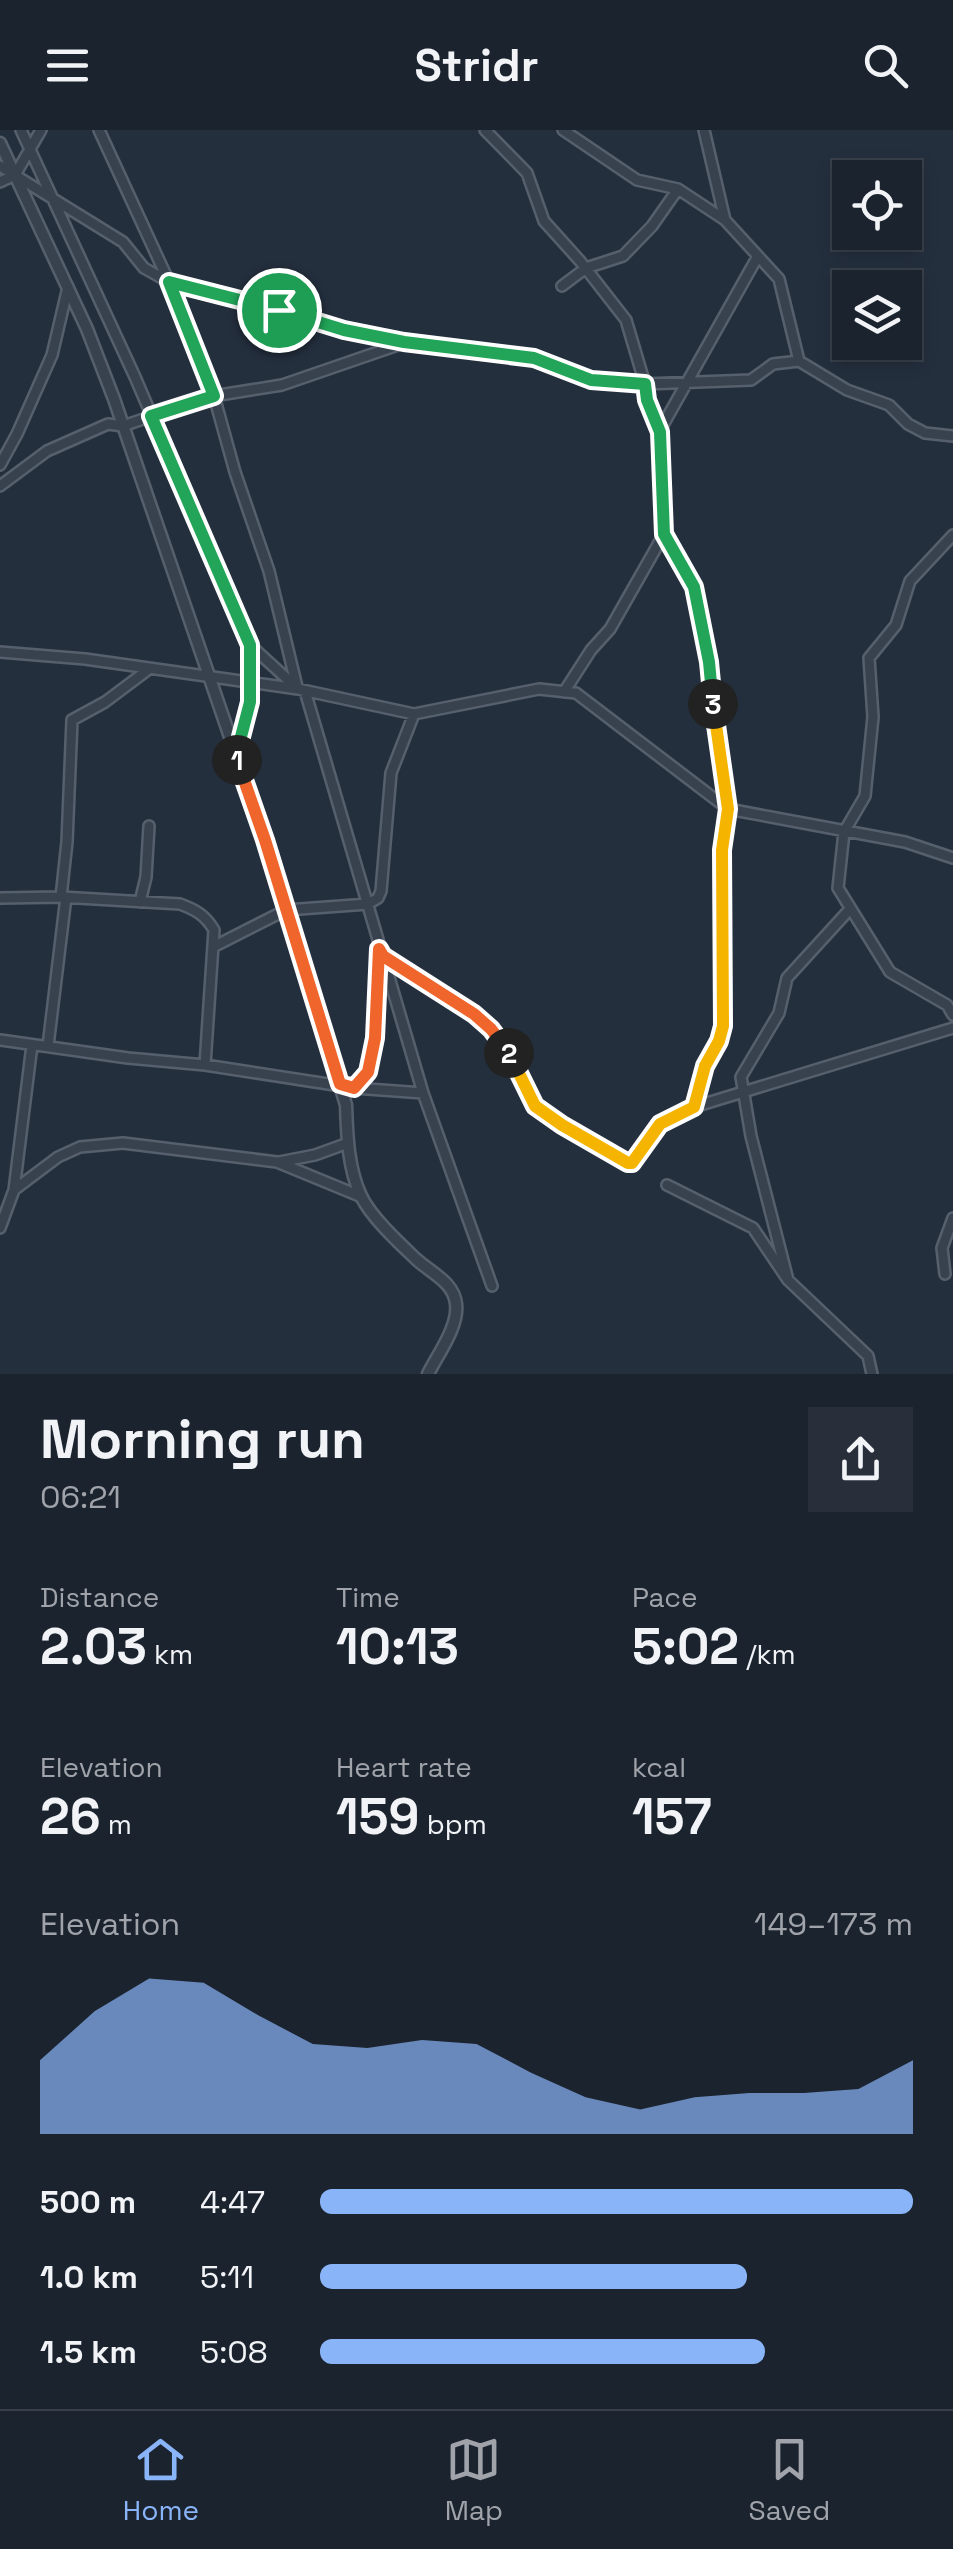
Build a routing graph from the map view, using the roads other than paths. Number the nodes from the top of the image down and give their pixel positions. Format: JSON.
{"nodes":[{"id":1,"x":21,"y":130,"type":"edge"},
{"id":2,"x":42,"y":130,"type":"edge"},
{"id":3,"x":99,"y":130,"type":"edge"},
{"id":4,"x":484,"y":130,"type":"edge"},
{"id":5,"x":563,"y":130,"type":"edge"},
{"id":6,"x":704,"y":130,"type":"edge"},
{"id":7,"x":0,"y":143,"type":"edge"},
{"id":8,"x":31,"y":151,"type":"junction"},
{"id":9,"x":0,"y":166,"type":"edge"},
{"id":10,"x":15,"y":175,"type":"junction"},
{"id":11,"x":0,"y":182,"type":"edge"},
{"id":12,"x":678,"y":190,"type":"junction"},
{"id":13,"x":52,"y":198,"type":"junction"},
{"id":14,"x":725,"y":220,"type":"junction"},
{"id":15,"x":758,"y":256,"type":"junction"},
{"id":16,"x":586,"y":268,"type":"junction"},
{"id":17,"x":169,"y":282,"type":"junction"},
{"id":18,"x":562,"y":286,"type":"dead end"},
{"id":19,"x":68,"y":288,"type":"junction"},
{"id":20,"x":404,"y":342,"type":"junction"},
{"id":21,"x":799,"y":360,"type":"junction"},
{"id":22,"x":688,"y":382,"type":"junction"},
{"id":23,"x":645,"y":384,"type":"junction"},
{"id":24,"x":214,"y":396,"type":"junction"},
{"id":25,"x":151,"y":416,"type":"junction"},
{"id":26,"x":123,"y":426,"type":"junction"},
{"id":27,"x":660,"y":432,"type":"junction"},
{"id":28,"x":953,"y":436,"type":"edge"},
{"id":29,"x":0,"y":464,"type":"edge"},
{"id":30,"x":0,"y":486,"type":"edge"},
{"id":31,"x":664,"y":534,"type":"junction"},
{"id":32,"x":953,"y":536,"type":"edge"},
{"id":33,"x":250,"y":645,"type":"junction"},
{"id":34,"x":0,"y":652,"type":"edge"},
{"id":35,"x":149,"y":669,"type":"junction"},
{"id":36,"x":208,"y":678,"type":"junction"},
{"id":37,"x":249,"y":683,"type":"junction"},
{"id":38,"x":302,"y":690,"type":"junction"},
{"id":39,"x":564,"y":692,"type":"junction"},
{"id":40,"x":414,"y":714,"type":"junction"},
{"id":41,"x":236,"y":756,"type":"junction"},
{"id":42,"x":728,"y":809,"type":"junction"},
{"id":43,"x":149,"y":826,"type":"dead end"},
{"id":44,"x":844,"y":832,"type":"junction"},
{"id":45,"x":953,"y":858,"type":"edge"},
{"id":46,"x":64,"y":897,"type":"junction"},
{"id":47,"x":0,"y":898,"type":"edge"},
{"id":48,"x":140,"y":902,"type":"junction"},
{"id":49,"x":368,"y":904,"type":"junction"},
{"id":50,"x":850,"y":909,"type":"junction"},
{"id":51,"x":286,"y":910,"type":"junction"},
{"id":52,"x":212,"y":947,"type":"junction"},
{"id":53,"x":381,"y":952,"type":"junction"},
{"id":54,"x":953,"y":1015,"type":"edge"},
{"id":55,"x":953,"y":1028,"type":"edge"},
{"id":56,"x":0,"y":1040,"type":"edge"},
{"id":57,"x":32,"y":1044,"type":"junction"},
{"id":58,"x":48,"y":1046,"type":"junction"},
{"id":59,"x":205,"y":1066,"type":"junction"},
{"id":60,"x":340,"y":1084,"type":"junction"},
{"id":61,"x":354,"y":1088,"type":"junction"},
{"id":62,"x":743,"y":1092,"type":"junction"},
{"id":63,"x":422,"y":1093,"type":"junction"},
{"id":64,"x":694,"y":1107,"type":"junction"},
{"id":65,"x":348,"y":1142,"type":"junction"},
{"id":66,"x":276,"y":1162,"type":"junction"},
{"id":67,"x":667,"y":1185,"type":"dead end"},
{"id":68,"x":14,"y":1190,"type":"junction"},
{"id":69,"x":362,"y":1197,"type":"junction"},
{"id":70,"x":953,"y":1218,"type":"edge"},
{"id":71,"x":0,"y":1228,"type":"edge"},
{"id":72,"x":953,"y":1265,"type":"edge"},
{"id":73,"x":788,"y":1280,"type":"junction"},
{"id":74,"x":492,"y":1286,"type":"dead end"},
{"id":75,"x":428,"y":1374,"type":"edge"},
{"id":76,"x":872,"y":1374,"type":"edge"}],
"edges":[{"from":1,"to":8,"type":"street"},
{"from":2,"to":8,"type":"street"},
{"from":3,"to":17,"type":"street"},
{"from":4,"to":16,"type":"street"},
{"from":5,"to":12,"type":"street"},
{"from":6,"to":14,"type":"street"},
{"from":7,"to":10,"type":"street"},
{"from":8,"to":10,"type":"street"},
{"from":8,"to":13,"type":"street"},
{"from":9,"to":10,"type":"street"},
{"from":10,"to":11,"type":"street"},
{"from":10,"to":13,"type":"street"},
{"from":10,"to":19,"type":"street"},
{"from":12,"to":14,"type":"street"},
{"from":12,"to":16,"type":"street"},
{"from":13,"to":17,"type":"street"},
{"from":13,"to":25,"type":"street"},
{"from":14,"to":15,"type":"street"},
{"from":15,"to":21,"type":"street"},
{"from":15,"to":22,"type":"street"},
{"from":16,"to":18,"type":"street"},
{"from":16,"to":23,"type":"street"},
{"from":17,"to":20,"type":"street"},
{"from":17,"to":24,"type":"street"},
{"from":19,"to":26,"type":"street"},
{"from":19,"to":29,"type":"street"},
{"from":20,"to":23,"type":"street"},
{"from":20,"to":24,"type":"street"},
{"from":21,"to":22,"type":"street"},
{"from":21,"to":28,"type":"street"},
{"from":22,"to":23,"type":"street"},
{"from":22,"to":27,"type":"street"},
{"from":23,"to":27,"type":"street"},
{"from":24,"to":25,"type":"street"},
{"from":24,"to":38,"type":"street"},
{"from":25,"to":26,"type":"street"},
{"from":25,"to":33,"type":"street"},
{"from":26,"to":30,"type":"street"},
{"from":26,"to":36,"type":"street"},
{"from":27,"to":31,"type":"street"},
{"from":31,"to":39,"type":"street"},
{"from":31,"to":42,"type":"street"},
{"from":32,"to":44,"type":"street"},
{"from":33,"to":37,"type":"street"},
{"from":33,"to":38,"type":"street"},
{"from":34,"to":35,"type":"street"},
{"from":35,"to":36,"type":"street"},
{"from":35,"to":46,"type":"street"},
{"from":36,"to":37,"type":"street"},
{"from":36,"to":41,"type":"street"},
{"from":37,"to":38,"type":"street"},
{"from":37,"to":41,"type":"street"},
{"from":38,"to":40,"type":"street"},
{"from":38,"to":49,"type":"street"},
{"from":39,"to":40,"type":"street"},
{"from":39,"to":42,"type":"street"},
{"from":40,"to":49,"type":"street"},
{"from":41,"to":51,"type":"street"},
{"from":42,"to":44,"type":"street"},
{"from":42,"to":64,"type":"street"},
{"from":43,"to":48,"type":"street"},
{"from":44,"to":45,"type":"street"},
{"from":44,"to":50,"type":"street"},
{"from":46,"to":47,"type":"street"},
{"from":46,"to":48,"type":"street"},
{"from":46,"to":58,"type":"street"},
{"from":48,"to":52,"type":"street"},
{"from":49,"to":51,"type":"street"},
{"from":49,"to":53,"type":"street"},
{"from":50,"to":54,"type":"street"},
{"from":50,"to":62,"type":"street"},
{"from":51,"to":52,"type":"street"},
{"from":51,"to":60,"type":"street"},
{"from":52,"to":59,"type":"street"},
{"from":53,"to":61,"type":"street"},
{"from":53,"to":63,"type":"street"},
{"from":53,"to":64,"type":"street"},
{"from":55,"to":62,"type":"street"},
{"from":56,"to":57,"type":"street"},
{"from":57,"to":58,"type":"street"},
{"from":57,"to":68,"type":"street"},
{"from":58,"to":59,"type":"street"},
{"from":59,"to":60,"type":"street"},
{"from":60,"to":61,"type":"street"},
{"from":60,"to":65,"type":"street"},
{"from":61,"to":63,"type":"street"},
{"from":62,"to":64,"type":"street"},
{"from":62,"to":73,"type":"street"},
{"from":63,"to":74,"type":"street"},
{"from":65,"to":66,"type":"street"},
{"from":65,"to":69,"type":"street"},
{"from":66,"to":68,"type":"street"},
{"from":66,"to":69,"type":"street"},
{"from":67,"to":73,"type":"street"},
{"from":68,"to":71,"type":"street"},
{"from":69,"to":75,"type":"street"},
{"from":70,"to":72,"type":"street"},
{"from":73,"to":76,"type":"street"}]}
